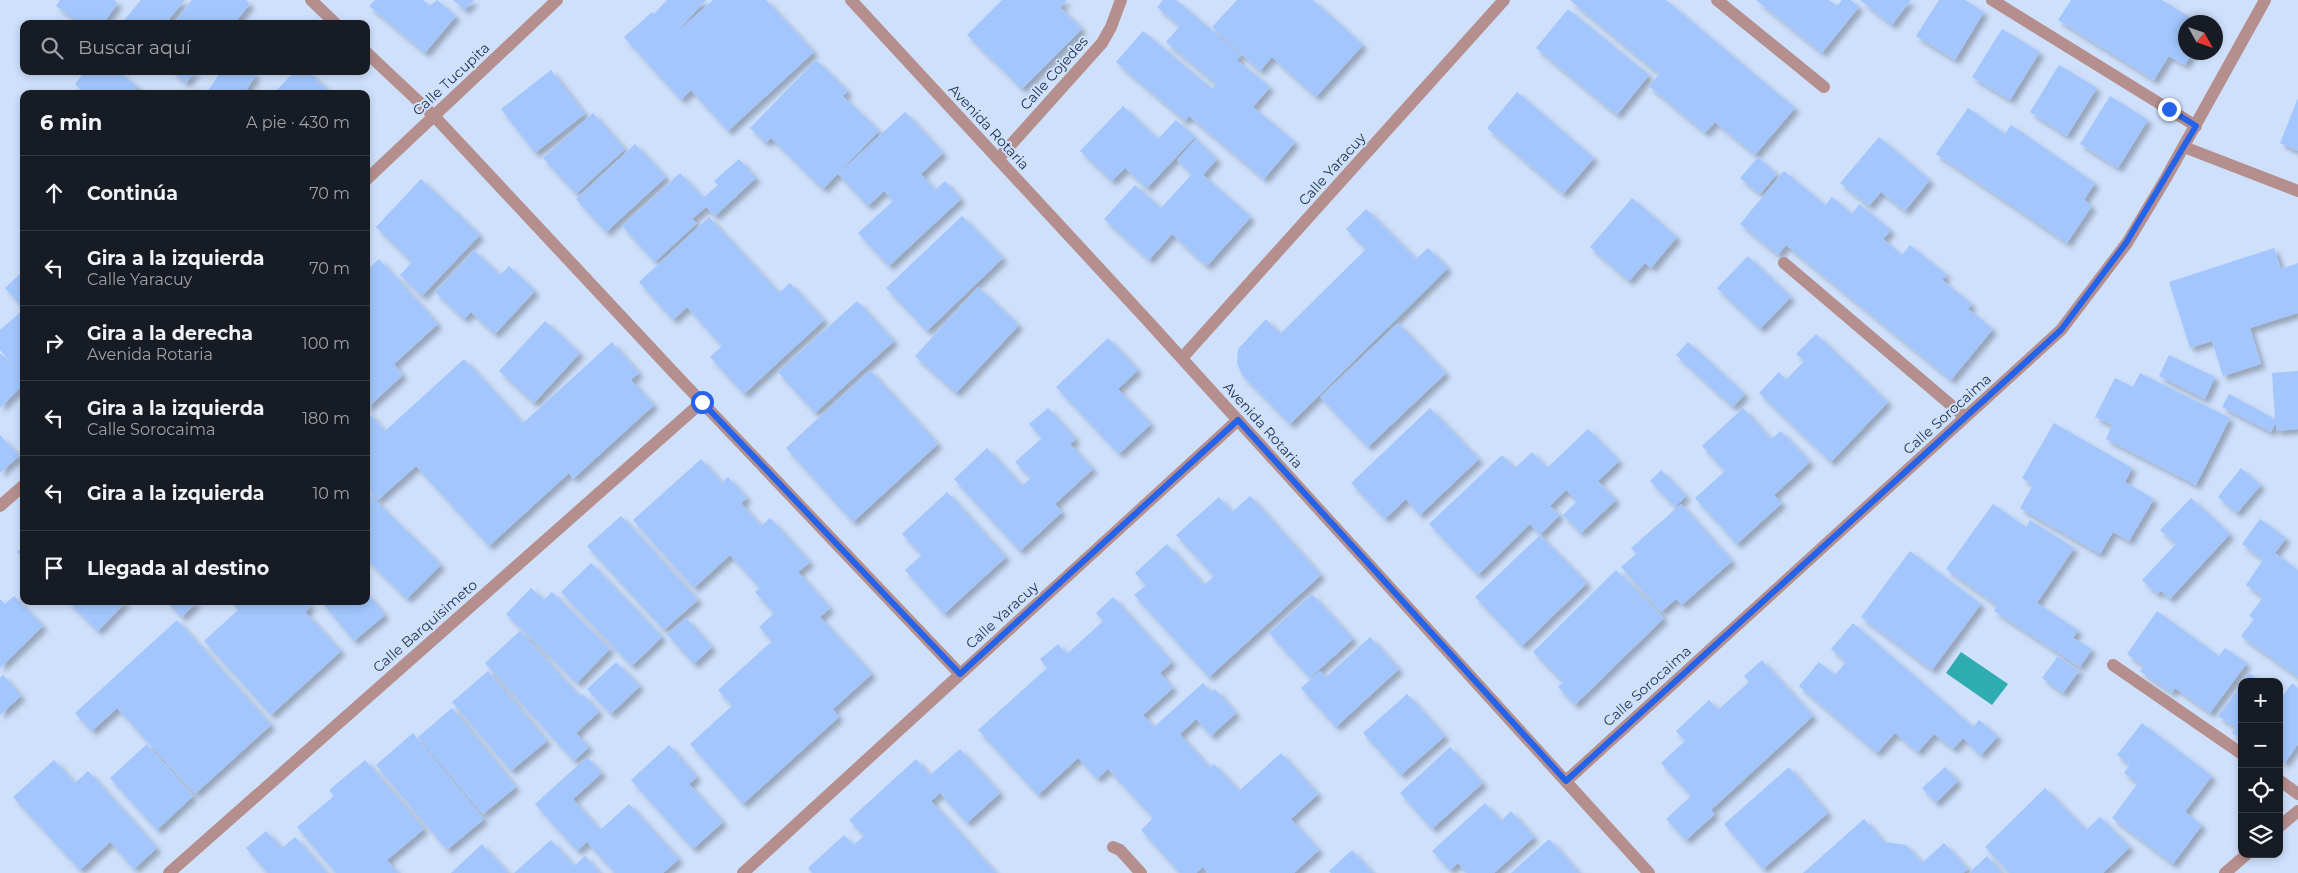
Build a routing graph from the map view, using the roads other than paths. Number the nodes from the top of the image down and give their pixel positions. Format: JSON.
{"nodes":[{"id":1,"x":311,"y":0,"type":"edge"},
{"id":2,"x":557,"y":0,"type":"edge"},
{"id":3,"x":851,"y":0,"type":"edge"},
{"id":4,"x":1121,"y":0,"type":"edge"},
{"id":5,"x":1504,"y":0,"type":"edge"},
{"id":6,"x":1717,"y":0,"type":"edge"},
{"id":7,"x":1992,"y":0,"type":"edge"},
{"id":8,"x":2265,"y":0,"type":"edge"},
{"id":9,"x":332,"y":20,"type":"edge"},
{"id":10,"x":370,"y":56,"type":"edge"},
{"id":11,"x":1824,"y":87,"type":"dead end"},
{"id":12,"x":434,"y":116,"type":"junction"},
{"id":13,"x":2196,"y":126,"type":"junction"},
{"id":14,"x":2184,"y":147,"type":"junction"},
{"id":15,"x":998,"y":159,"type":"junction"},
{"id":16,"x":370,"y":176,"type":"edge"},
{"id":17,"x":2298,"y":190,"type":"edge"},
{"id":18,"x":1784,"y":262,"type":"dead end"},
{"id":19,"x":1182,"y":358,"type":"junction"},
{"id":20,"x":702,"y":402,"type":"junction"},
{"id":21,"x":1965,"y":417,"type":"junction"},
{"id":22,"x":1238,"y":420,"type":"junction"},
{"id":23,"x":20,"y":488,"type":"edge"},
{"id":24,"x":0,"y":506,"type":"edge"},
{"id":25,"x":2113,"y":665,"type":"dead end"},
{"id":26,"x":960,"y":674,"type":"junction"},
{"id":27,"x":2238,"y":751,"type":"edge"},
{"id":28,"x":1566,"y":781,"type":"junction"},
{"id":29,"x":2283,"y":783,"type":"edge"},
{"id":30,"x":2298,"y":794,"type":"edge"},
{"id":31,"x":2298,"y":811,"type":"edge"},
{"id":32,"x":2283,"y":824,"type":"edge"},
{"id":33,"x":1113,"y":847,"type":"dead end"},
{"id":34,"x":2242,"y":858,"type":"edge"},
{"id":35,"x":168,"y":873,"type":"edge"},
{"id":36,"x":743,"y":873,"type":"edge"},
{"id":37,"x":1141,"y":873,"type":"edge"},
{"id":38,"x":1650,"y":873,"type":"edge"},
{"id":39,"x":2225,"y":873,"type":"edge"}],
"edges":[{"from":1,"to":9,"type":"street"},
{"from":2,"to":12,"type":"street","name":"Calle Tucupita"},
{"from":3,"to":15,"type":"street","name":"Avenida Rotaria"},
{"from":4,"to":15,"type":"street","name":"Calle Cojedes"},
{"from":5,"to":19,"type":"street","name":"Calle Yaracuy"},
{"from":6,"to":11,"type":"street"},
{"from":7,"to":13,"type":"street"},
{"from":8,"to":13,"type":"street","name":"Calle Sorocaima"},
{"from":10,"to":12,"type":"street"},
{"from":12,"to":16,"type":"street","name":"Calle Tucupita"},
{"from":12,"to":20,"type":"street"},
{"from":13,"to":14,"type":"street","name":"Calle Sorocaima"},
{"from":14,"to":17,"type":"street"},
{"from":14,"to":21,"type":"street","name":"Calle Sorocaima"},
{"from":15,"to":19,"type":"street","name":"Avenida Rotaria"},
{"from":18,"to":21,"type":"street"},
{"from":19,"to":22,"type":"street","name":"Avenida Rotaria"},
{"from":20,"to":26,"type":"street"},
{"from":20,"to":35,"type":"street","name":"Calle Barquisimeto"},
{"from":21,"to":28,"type":"street","name":"Calle Sorocaima"},
{"from":22,"to":26,"type":"street","name":"Calle Yaracuy"},
{"from":22,"to":28,"type":"street","name":"Avenida Rotaria"},
{"from":23,"to":24,"type":"street"},
{"from":25,"to":27,"type":"street"},
{"from":26,"to":36,"type":"street","name":"Calle Yaracuy"},
{"from":28,"to":38,"type":"street","name":"Avenida Rotaria"},
{"from":29,"to":30,"type":"street"},
{"from":31,"to":32,"type":"street"},
{"from":33,"to":37,"type":"street"},
{"from":34,"to":39,"type":"street"}]}
